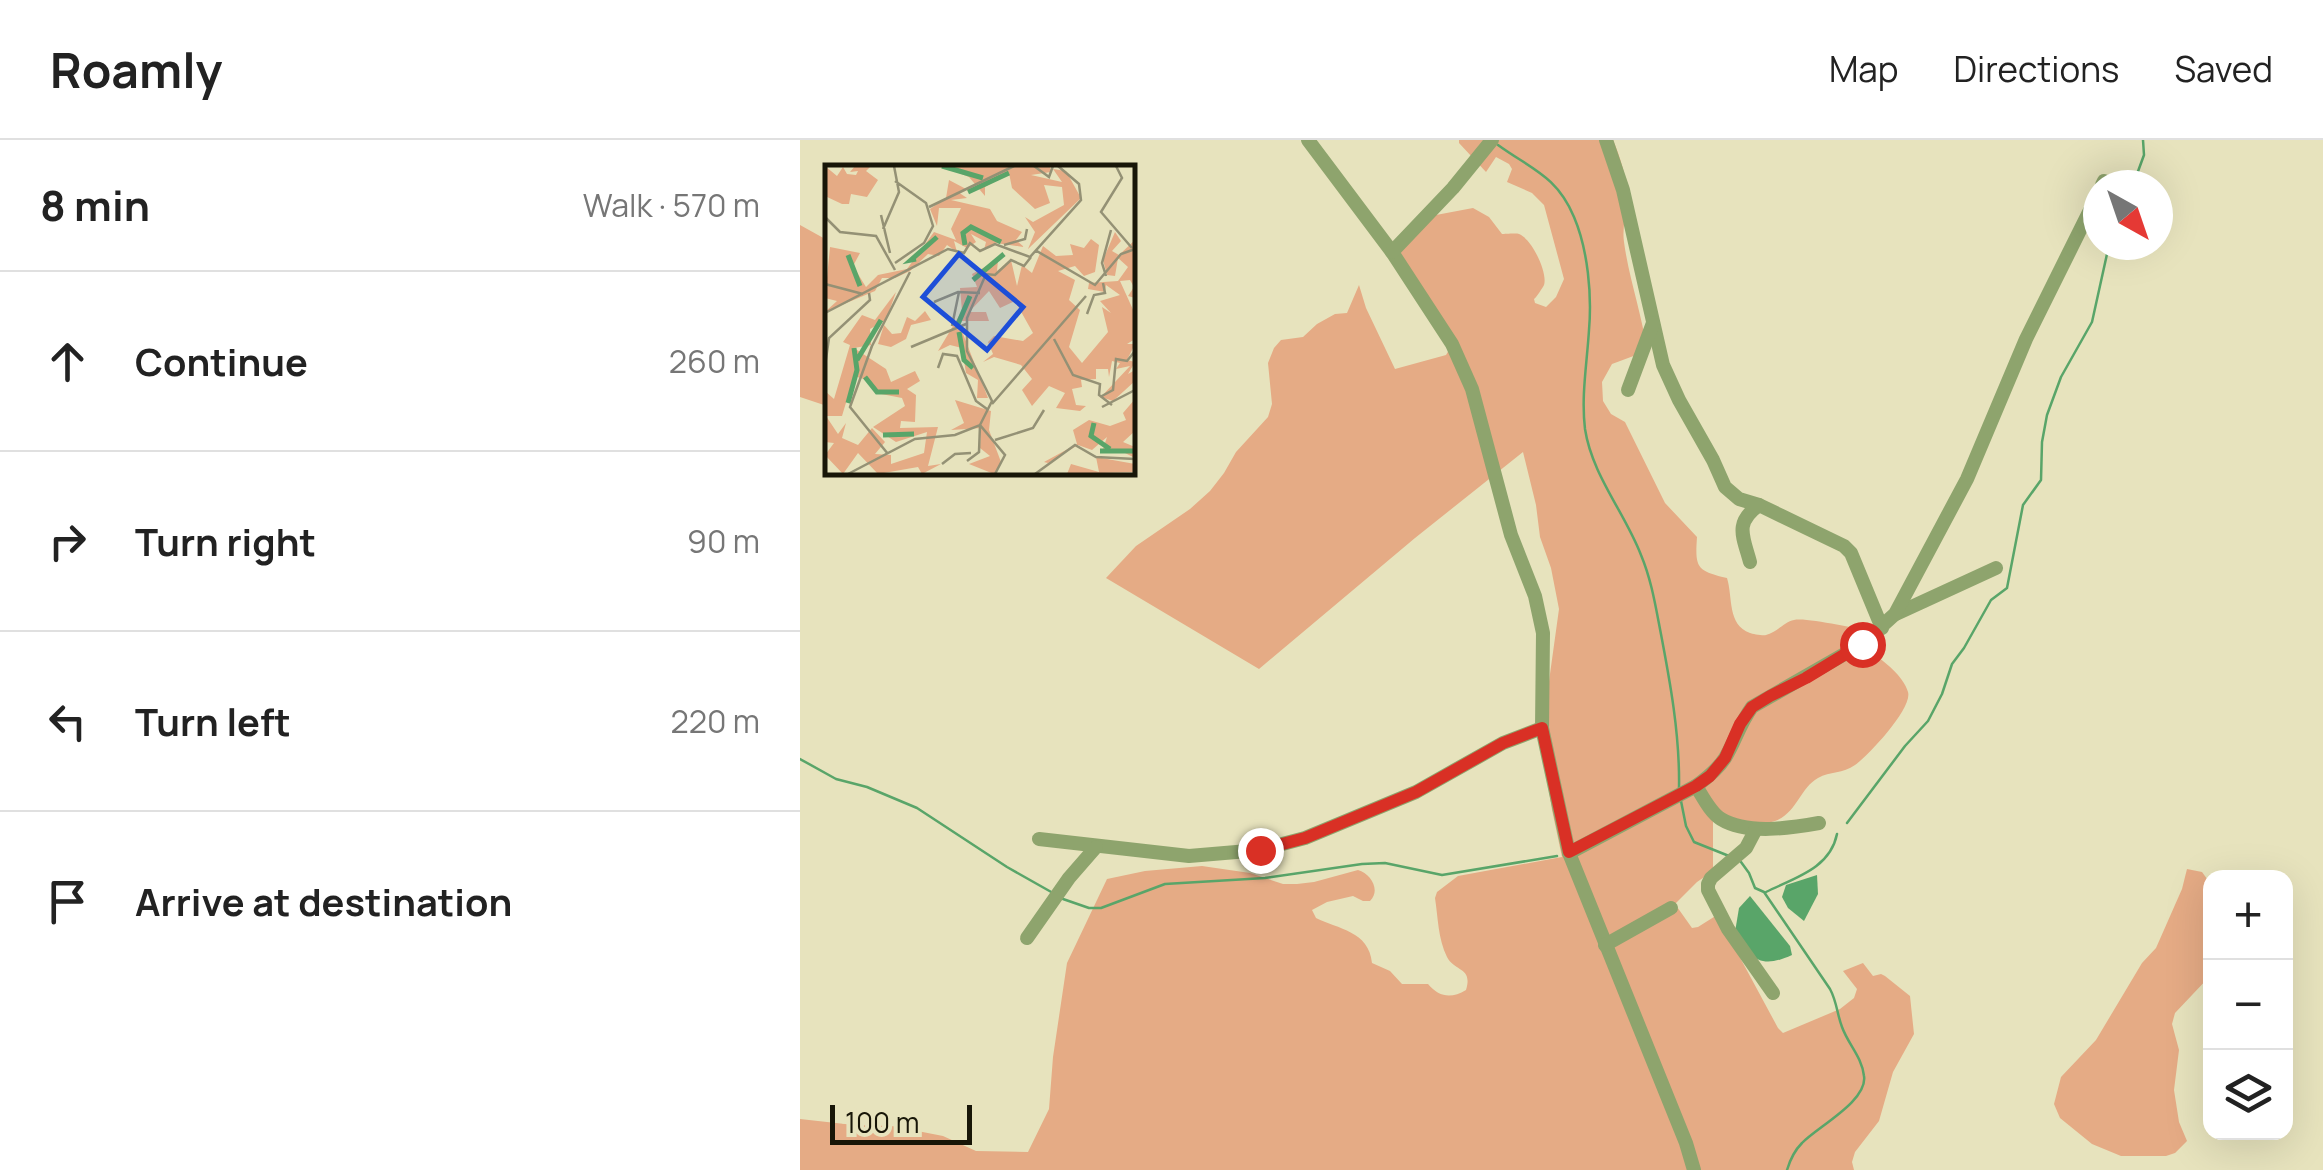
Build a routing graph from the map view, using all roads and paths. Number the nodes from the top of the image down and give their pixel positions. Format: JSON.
{"nodes":[{"id":1,"x":1308,"y":140,"type":"edge"},
{"id":2,"x":1606,"y":140,"type":"edge"},
{"id":3,"x":1490,"y":143,"type":"edge"},
{"id":4,"x":2083,"y":223,"type":"edge"},
{"id":5,"x":1392,"y":252,"type":"junction"},
{"id":6,"x":1653,"y":322,"type":"junction"},
{"id":7,"x":1628,"y":390,"type":"dead end"},
{"id":8,"x":1759,"y":505,"type":"junction"},
{"id":9,"x":1750,"y":562,"type":"dead end"},
{"id":10,"x":1996,"y":568,"type":"dead end"},
{"id":11,"x":1895,"y":614,"type":"junction"},
{"id":12,"x":1882,"y":628,"type":"junction"},
{"id":13,"x":1542,"y":728,"type":"junction"},
{"id":14,"x":1686,"y":793,"type":"junction"},
{"id":15,"x":1819,"y":823,"type":"dead end"},
{"id":16,"x":1756,"y":829,"type":"junction"},
{"id":17,"x":1039,"y":839,"type":"dead end"},
{"id":18,"x":1096,"y":847,"type":"junction"},
{"id":19,"x":1569,"y":852,"type":"junction"},
{"id":20,"x":1672,"y":908,"type":"dead end"},
{"id":21,"x":1027,"y":938,"type":"dead end"},
{"id":22,"x":1605,"y":945,"type":"junction"},
{"id":23,"x":1773,"y":993,"type":"dead end"},
{"id":24,"x":1694,"y":1170,"type":"edge"}],
"edges":[{"from":1,"to":5,"type":"street"},
{"from":2,"to":6,"type":"street"},
{"from":3,"to":5,"type":"street"},
{"from":4,"to":11,"type":"street"},
{"from":5,"to":13,"type":"street"},
{"from":6,"to":7,"type":"street"},
{"from":6,"to":8,"type":"street"},
{"from":8,"to":9,"type":"street"},
{"from":8,"to":12,"type":"street"},
{"from":10,"to":11,"type":"street"},
{"from":11,"to":12,"type":"street"},
{"from":12,"to":14,"type":"street"},
{"from":13,"to":18,"type":"street"},
{"from":13,"to":19,"type":"street"},
{"from":14,"to":16,"type":"street"},
{"from":14,"to":19,"type":"street"},
{"from":15,"to":16,"type":"street"},
{"from":16,"to":23,"type":"street"},
{"from":17,"to":18,"type":"street"},
{"from":18,"to":21,"type":"street"},
{"from":19,"to":22,"type":"street"},
{"from":20,"to":22,"type":"street"},
{"from":22,"to":24,"type":"street"}]}
